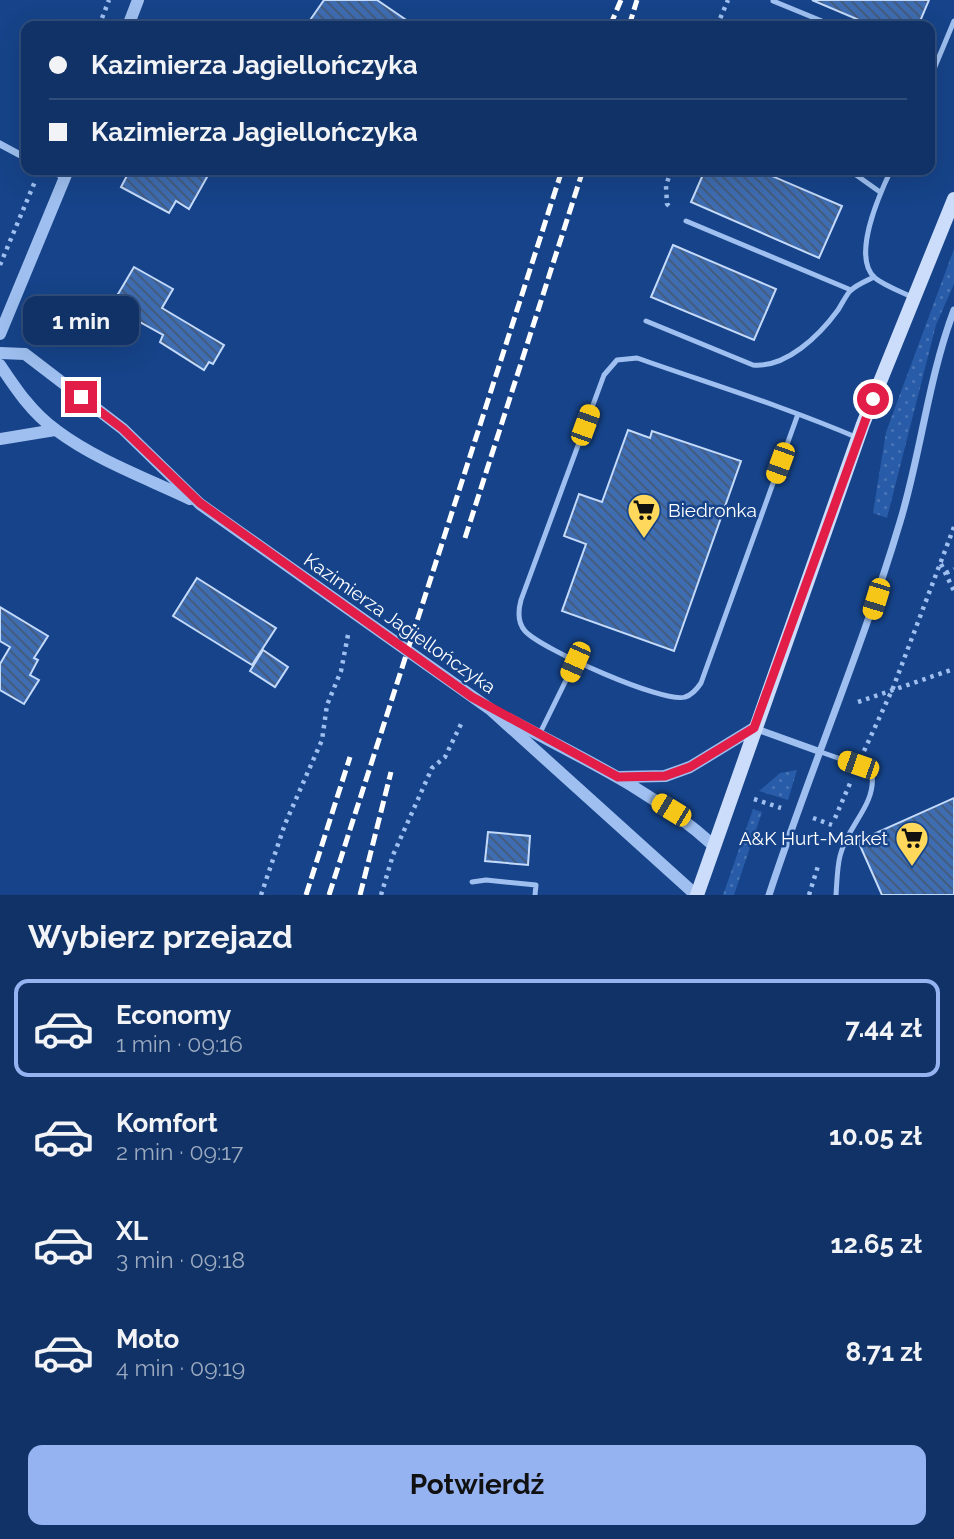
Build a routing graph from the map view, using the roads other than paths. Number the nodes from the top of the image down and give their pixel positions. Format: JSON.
{"nodes":[{"id":1,"x":138,"y":0,"type":"edge"},
{"id":2,"x":774,"y":1,"type":"edge"},
{"id":3,"x":130,"y":21,"type":"edge"},
{"id":4,"x":822,"y":21,"type":"edge"},
{"id":5,"x":954,"y":21,"type":"edge"},
{"id":6,"x":935,"y":61,"type":"edge"},
{"id":7,"x":0,"y":144,"type":"edge"},
{"id":8,"x":21,"y":155,"type":"edge"},
{"id":9,"x":67,"y":175,"type":"edge"},
{"id":10,"x":856,"y":175,"type":"edge"},
{"id":11,"x":888,"y":175,"type":"edge"},
{"id":12,"x":880,"y":192,"type":"junction"},
{"id":13,"x":954,"y":200,"type":"edge"},
{"id":14,"x":686,"y":221,"type":"road end"},
{"id":15,"x":874,"y":277,"type":"junction"},
{"id":16,"x":851,"y":290,"type":"junction"},
{"id":17,"x":914,"y":298,"type":"junction"},
{"id":18,"x":954,"y":310,"type":"edge"},
{"id":19,"x":646,"y":321,"type":"dead end"},
{"id":20,"x":0,"y":334,"type":"edge"},
{"id":21,"x":0,"y":353,"type":"edge"},
{"id":22,"x":0,"y":365,"type":"edge"},
{"id":23,"x":797,"y":414,"type":"junction"},
{"id":24,"x":55,"y":430,"type":"junction"},
{"id":25,"x":858,"y":438,"type":"junction"},
{"id":26,"x":0,"y":439,"type":"edge"},
{"id":27,"x":200,"y":503,"type":"junction"},
{"id":28,"x":575,"y":662,"type":"junction"},
{"id":29,"x":490,"y":709,"type":"junction"},
{"id":30,"x":754,"y":728,"type":"junction"},
{"id":31,"x":539,"y":735,"type":"junction"},
{"id":32,"x":818,"y":751,"type":"junction"},
{"id":33,"x":618,"y":777,"type":"junction"},
{"id":34,"x":713,"y":845,"type":"junction"},
{"id":35,"x":471,"y":882,"type":"dead end"},
{"id":36,"x":535,"y":895,"type":"edge"},
{"id":37,"x":696,"y":895,"type":"edge"},
{"id":38,"x":769,"y":895,"type":"edge"},
{"id":39,"x":836,"y":895,"type":"edge"}],
"edges":[{"from":1,"to":3,"type":"street"},
{"from":2,"to":4,"type":"lane"},
{"from":5,"to":6,"type":"lane"},
{"from":7,"to":8,"type":"street"},
{"from":9,"to":20,"type":"street"},
{"from":10,"to":12,"type":"lane"},
{"from":11,"to":12,"type":"lane"},
{"from":12,"to":15,"type":"lane"},
{"from":13,"to":17,"type":"main road","name":"Kazimierza Jagiellończyka"},
{"from":14,"to":16,"type":"lane"},
{"from":15,"to":16,"type":"lane"},
{"from":15,"to":17,"type":"lane"},
{"from":16,"to":19,"type":"lane"},
{"from":17,"to":25,"type":"main road","name":"Kazimierza Jagiellończyka"},
{"from":18,"to":32,"type":"street"},
{"from":21,"to":27,"type":"street","name":"Kazimierza Jagiellończyka"},
{"from":22,"to":24,"type":"street","name":"Kazimierza Jagiellończyka"},
{"from":23,"to":25,"type":"lane"},
{"from":23,"to":28,"type":"lane"},
{"from":23,"to":28,"type":"lane"},
{"from":24,"to":26,"type":"street"},
{"from":24,"to":27,"type":"street","name":"Kazimierza Jagiellończyka"},
{"from":25,"to":30,"type":"main road","name":"Kazimierza Jagiellończyka"},
{"from":27,"to":29,"type":"street","name":"Kazimierza Jagiellończyka"},
{"from":28,"to":31,"type":"lane"},
{"from":29,"to":31,"type":"street"},
{"from":29,"to":37,"type":"street","name":"Kazimierza Jagiellończyka"},
{"from":30,"to":32,"type":"street"},
{"from":30,"to":33,"type":"street"},
{"from":30,"to":34,"type":"main road","name":"Kazimierza Jagiellończyka"},
{"from":31,"to":33,"type":"street"},
{"from":32,"to":38,"type":"street"},
{"from":32,"to":39,"type":"lane"},
{"from":33,"to":34,"type":"street"},
{"from":34,"to":37,"type":"main road","name":"Kazimierza Jagiellończyka"},
{"from":35,"to":36,"type":"lane"}]}
